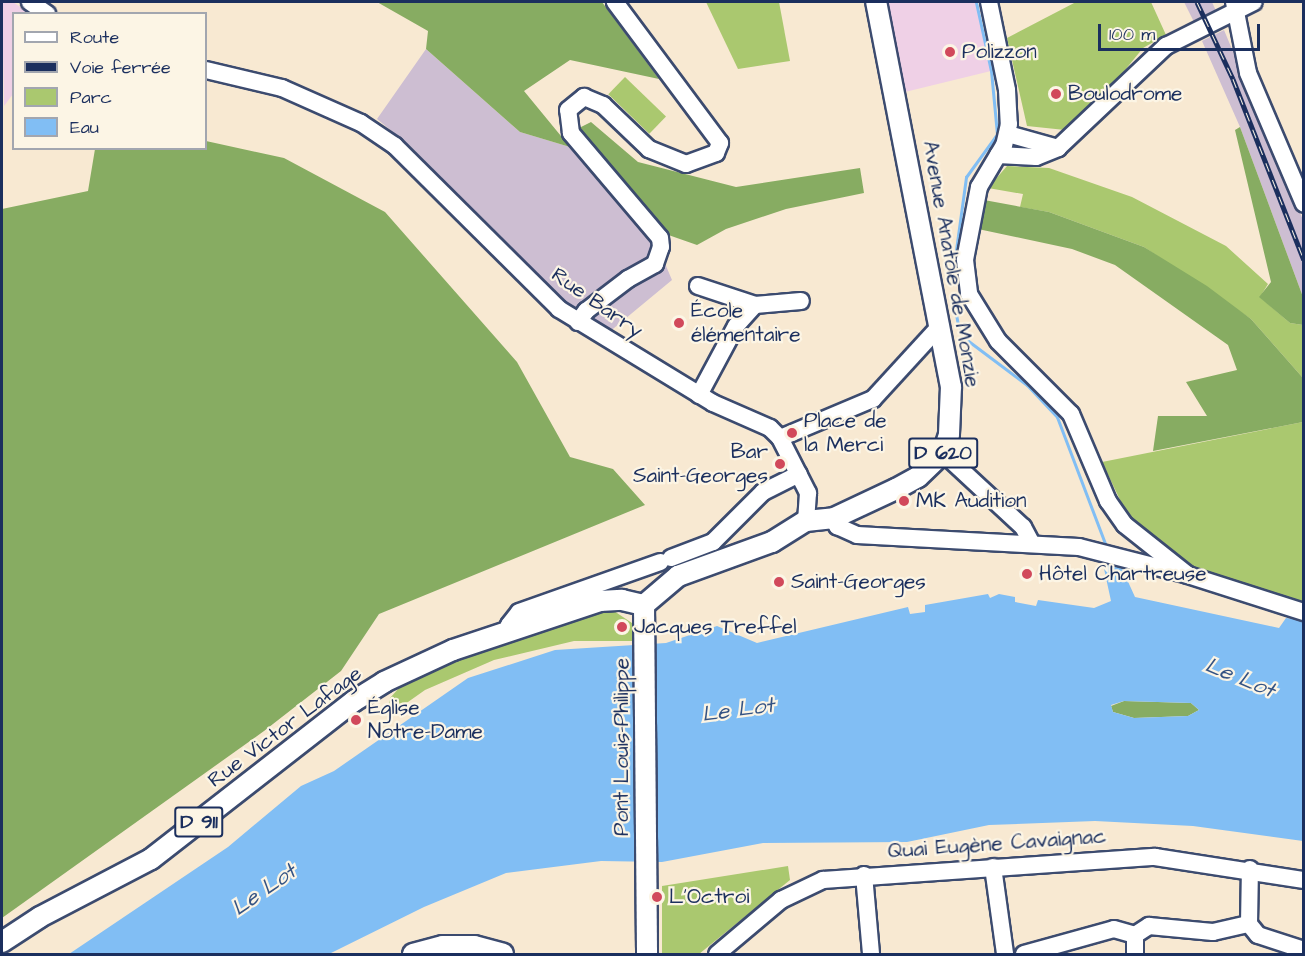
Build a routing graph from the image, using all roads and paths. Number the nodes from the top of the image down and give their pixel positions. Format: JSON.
{"nodes":[{"id":1,"x":30,"y":2,"type":"edge"},
{"id":2,"x":615,"y":2,"type":"edge"},
{"id":3,"x":876,"y":2,"type":"edge"},
{"id":4,"x":989,"y":2,"type":"edge"},
{"id":5,"x":1254,"y":2,"type":"edge"},
{"id":6,"x":1236,"y":6,"type":"edge"},
{"id":7,"x":44,"y":12,"type":"edge"},
{"id":8,"x":207,"y":70,"type":"edge"},
{"id":9,"x":1008,"y":134,"type":"junction"},
{"id":10,"x":1058,"y":148,"type":"junction"},
{"id":11,"x":998,"y":155,"type":"junction"},
{"id":12,"x":1304,"y":204,"type":"edge"},
{"id":13,"x":698,"y":286,"type":"dead end"},
{"id":14,"x":801,"y":301,"type":"dead end"},
{"id":15,"x":755,"y":305,"type":"junction"},
{"id":16,"x":578,"y":322,"type":"junction"},
{"id":17,"x":939,"y":327,"type":"junction"},
{"id":18,"x":699,"y":395,"type":"junction"},
{"id":19,"x":780,"y":438,"type":"junction"},
{"id":20,"x":943,"y":453,"type":"junction"},
{"id":21,"x":799,"y":474,"type":"junction"},
{"id":22,"x":834,"y":518,"type":"junction"},
{"id":23,"x":806,"y":521,"type":"junction"},
{"id":24,"x":1125,"y":525,"type":"junction"},
{"id":25,"x":1142,"y":542,"type":"junction"},
{"id":26,"x":1032,"y":544,"type":"junction"},
{"id":27,"x":1126,"y":558,"type":"junction"},
{"id":28,"x":1188,"y":575,"type":"junction"},
{"id":29,"x":644,"y":605,"type":"junction"},
{"id":30,"x":1304,"y":612,"type":"edge"},
{"id":31,"x":510,"y":632,"type":"junction"},
{"id":32,"x":993,"y":867,"type":"junction"},
{"id":33,"x":1250,"y":869,"type":"junction"},
{"id":34,"x":864,"y":875,"type":"junction"},
{"id":35,"x":1304,"y":880,"type":"edge"},
{"id":36,"x":1249,"y":924,"type":"junction"},
{"id":37,"x":1135,"y":935,"type":"junction"},
{"id":38,"x":2,"y":942,"type":"edge"},
{"id":39,"x":468,"y":950,"type":"edge"},
{"id":40,"x":1304,"y":950,"type":"edge"},
{"id":41,"x":413,"y":954,"type":"edge"},
{"id":42,"x":503,"y":954,"type":"edge"},
{"id":43,"x":647,"y":954,"type":"edge"},
{"id":44,"x":717,"y":954,"type":"edge"},
{"id":45,"x":871,"y":954,"type":"edge"},
{"id":46,"x":1005,"y":954,"type":"edge"},
{"id":47,"x":1024,"y":954,"type":"edge"},
{"id":48,"x":1135,"y":954,"type":"edge"}],
"edges":[{"from":1,"to":7,"type":"street"},
{"from":2,"to":16,"type":"street"},
{"from":3,"to":17,"type":"main road","name":"Avenue Anatole de Monzie","number":"D 620"},
{"from":4,"to":9,"type":"street"},
{"from":5,"to":6,"type":"street"},
{"from":6,"to":10,"type":"street"},
{"from":6,"to":12,"type":"street"},
{"from":8,"to":16,"type":"street","name":"Rue Barry"},
{"from":9,"to":10,"type":"street"},
{"from":9,"to":11,"type":"street"},
{"from":10,"to":11,"type":"street"},
{"from":11,"to":24,"type":"street"},
{"from":13,"to":15,"type":"street"},
{"from":14,"to":15,"type":"street"},
{"from":15,"to":18,"type":"street"},
{"from":16,"to":18,"type":"street","name":"Rue Barry"},
{"from":17,"to":19,"type":"street"},
{"from":17,"to":20,"type":"main road","name":"Avenue Anatole de Monzie","number":"D 620"},
{"from":18,"to":19,"type":"street","name":"Rue Barry"},
{"from":19,"to":21,"type":"street"},
{"from":20,"to":22,"type":"main road","number":"D 620"},
{"from":20,"to":26,"type":"street"},
{"from":21,"to":23,"type":"street"},
{"from":21,"to":31,"type":"street"},
{"from":22,"to":23,"type":"main road","number":"D 620"},
{"from":22,"to":26,"type":"street"},
{"from":23,"to":29,"type":"main road","number":"D 620"},
{"from":24,"to":25,"type":"street"},
{"from":24,"to":27,"type":"street"},
{"from":25,"to":27,"type":"street"},
{"from":25,"to":28,"type":"street"},
{"from":26,"to":27,"type":"street"},
{"from":27,"to":28,"type":"street"},
{"from":28,"to":30,"type":"street"},
{"from":29,"to":31,"type":"main road","number":"D 911"},
{"from":29,"to":43,"type":"main road","name":"Pont Louis-Philippe"},
{"from":31,"to":38,"type":"main road","name":"Rue Victor Lafage","number":"D 911"},
{"from":32,"to":33,"type":"street","name":"Quai Eugène Cavaignac"},
{"from":32,"to":34,"type":"street","name":"Quai Eugène Cavaignac"},
{"from":32,"to":46,"type":"street"},
{"from":33,"to":35,"type":"street","name":"Quai Eugène Cavaignac"},
{"from":33,"to":36,"type":"street"},
{"from":34,"to":44,"type":"street","name":"Quai Eugène Cavaignac"},
{"from":34,"to":45,"type":"street"},
{"from":36,"to":37,"type":"street"},
{"from":36,"to":40,"type":"street"},
{"from":37,"to":47,"type":"street"},
{"from":37,"to":48,"type":"street"},
{"from":39,"to":41,"type":"main road"},
{"from":39,"to":42,"type":"main road"}]}
